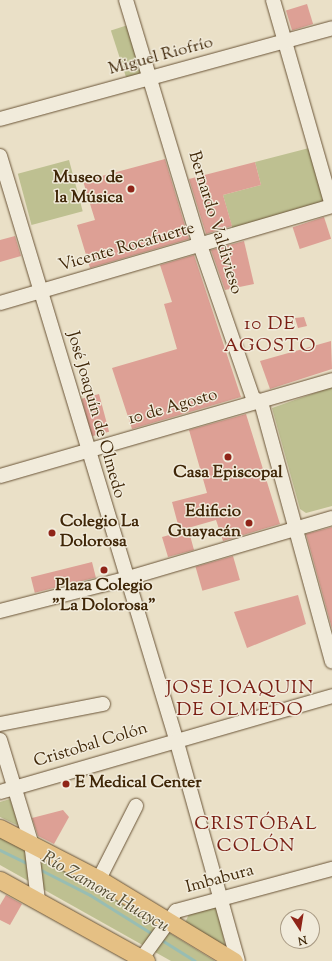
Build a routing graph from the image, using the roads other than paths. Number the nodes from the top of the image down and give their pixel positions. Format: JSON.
{"nodes":[{"id":1,"x":126,"y":0,"type":"edge"},
{"id":2,"x":273,"y":0,"type":"edge"},
{"id":3,"x":332,"y":28,"type":"edge"},
{"id":4,"x":286,"y":42,"type":"junction"},
{"id":5,"x":151,"y":78,"type":"junction"},
{"id":6,"x":0,"y":119,"type":"edge"},
{"id":7,"x":0,"y":156,"type":"edge"},
{"id":8,"x":332,"y":206,"type":"edge"},
{"id":9,"x":200,"y":245,"type":"junction"},
{"id":10,"x":40,"y":292,"type":"junction"},
{"id":11,"x":0,"y":303,"type":"edge"},
{"id":12,"x":332,"y":380,"type":"edge"},
{"id":13,"x":261,"y":402,"type":"junction"},
{"id":14,"x":86,"y":451,"type":"junction"},
{"id":15,"x":0,"y":476,"type":"edge"},
{"id":16,"x":332,"y":518,"type":"edge"},
{"id":17,"x":295,"y":528,"type":"junction"},
{"id":18,"x":126,"y":579,"type":"junction"},
{"id":19,"x":0,"y":611,"type":"edge"},
{"id":20,"x":332,"y":661,"type":"edge"},
{"id":21,"x":332,"y":696,"type":"edge"},
{"id":22,"x":103,"y":704,"type":"dead end"},
{"id":23,"x":0,"y":724,"type":"edge"},
{"id":24,"x":176,"y":739,"type":"junction"},
{"id":25,"x":0,"y":740,"type":"edge"},
{"id":26,"x":7,"y":790,"type":"edge"},
{"id":27,"x":136,"y":806,"type":"dead end"},
{"id":28,"x":0,"y":828,"type":"edge"},
{"id":29,"x":32,"y":847,"type":"junction"},
{"id":30,"x":332,"y":869,"type":"edge"},
{"id":31,"x":99,"y":879,"type":"junction"},
{"id":32,"x":0,"y":880,"type":"edge"},
{"id":33,"x":37,"y":896,"type":"junction"},
{"id":34,"x":220,"y":898,"type":"junction"},
{"id":35,"x":167,"y":920,"type":"junction"},
{"id":36,"x":144,"y":960,"type":"edge"},
{"id":37,"x":234,"y":961,"type":"edge"},
{"id":38,"x":238,"y":961,"type":"edge"}],
"edges":[{"from":1,"to":5,"type":"street","name":"Bernardo Valdivieso"},
{"from":2,"to":4,"type":"street"},
{"from":3,"to":4,"type":"street","name":"Miguel Riofrío"},
{"from":4,"to":5,"type":"street","name":"Miguel Riofrío"},
{"from":4,"to":8,"type":"street"},
{"from":5,"to":6,"type":"street","name":"Miguel Riofrío"},
{"from":5,"to":9,"type":"street","name":"Bernardo Valdivieso"},
{"from":7,"to":10,"type":"street","name":"José Joaquín de Olmedo"},
{"from":8,"to":9,"type":"street","name":"Vicente Rocafuerte"},
{"from":9,"to":10,"type":"street","name":"Vicente Rocafuerte"},
{"from":9,"to":13,"type":"street","name":"Bernardo Valdivieso"},
{"from":10,"to":11,"type":"street","name":"Vicente Rocafuerte"},
{"from":10,"to":14,"type":"street","name":"José Joaquín de Olmedo"},
{"from":12,"to":13,"type":"street","name":"10 de Agosto"},
{"from":13,"to":14,"type":"street","name":"10 de Agosto"},
{"from":13,"to":17,"type":"street","name":"Bernardo Valdivieso"},
{"from":14,"to":15,"type":"street","name":"10 de Agosto"},
{"from":14,"to":18,"type":"street","name":"José Joaquín de Olmedo"},
{"from":16,"to":17,"type":"street"},
{"from":17,"to":18,"type":"street"},
{"from":17,"to":20,"type":"street","name":"Bernardo Valdivieso"},
{"from":18,"to":19,"type":"street"},
{"from":18,"to":24,"type":"street","name":"José Joaquín de Olmedo"},
{"from":21,"to":24,"type":"street","name":"Cristobal Colón"},
{"from":22,"to":23,"type":"street"},
{"from":24,"to":26,"type":"street","name":"Cristobal Colón"},
{"from":24,"to":34,"type":"street","name":"José Joaquín de Olmedo"},
{"from":25,"to":26,"type":"street"},
{"from":26,"to":29,"type":"street"},
{"from":27,"to":31,"type":"street"},
{"from":28,"to":29,"type":"main road"},
{"from":29,"to":31,"type":"main road"},
{"from":29,"to":33,"type":"street"},
{"from":30,"to":34,"type":"street","name":"Imbabura"},
{"from":31,"to":35,"type":"main road"},
{"from":32,"to":33,"type":"main road"},
{"from":33,"to":36,"type":"main road"},
{"from":34,"to":35,"type":"street","name":"Imbabura"},
{"from":34,"to":38,"type":"street","name":"José Joaquín de Olmedo"},
{"from":35,"to":36,"type":"street"},
{"from":35,"to":37,"type":"main road"}]}
